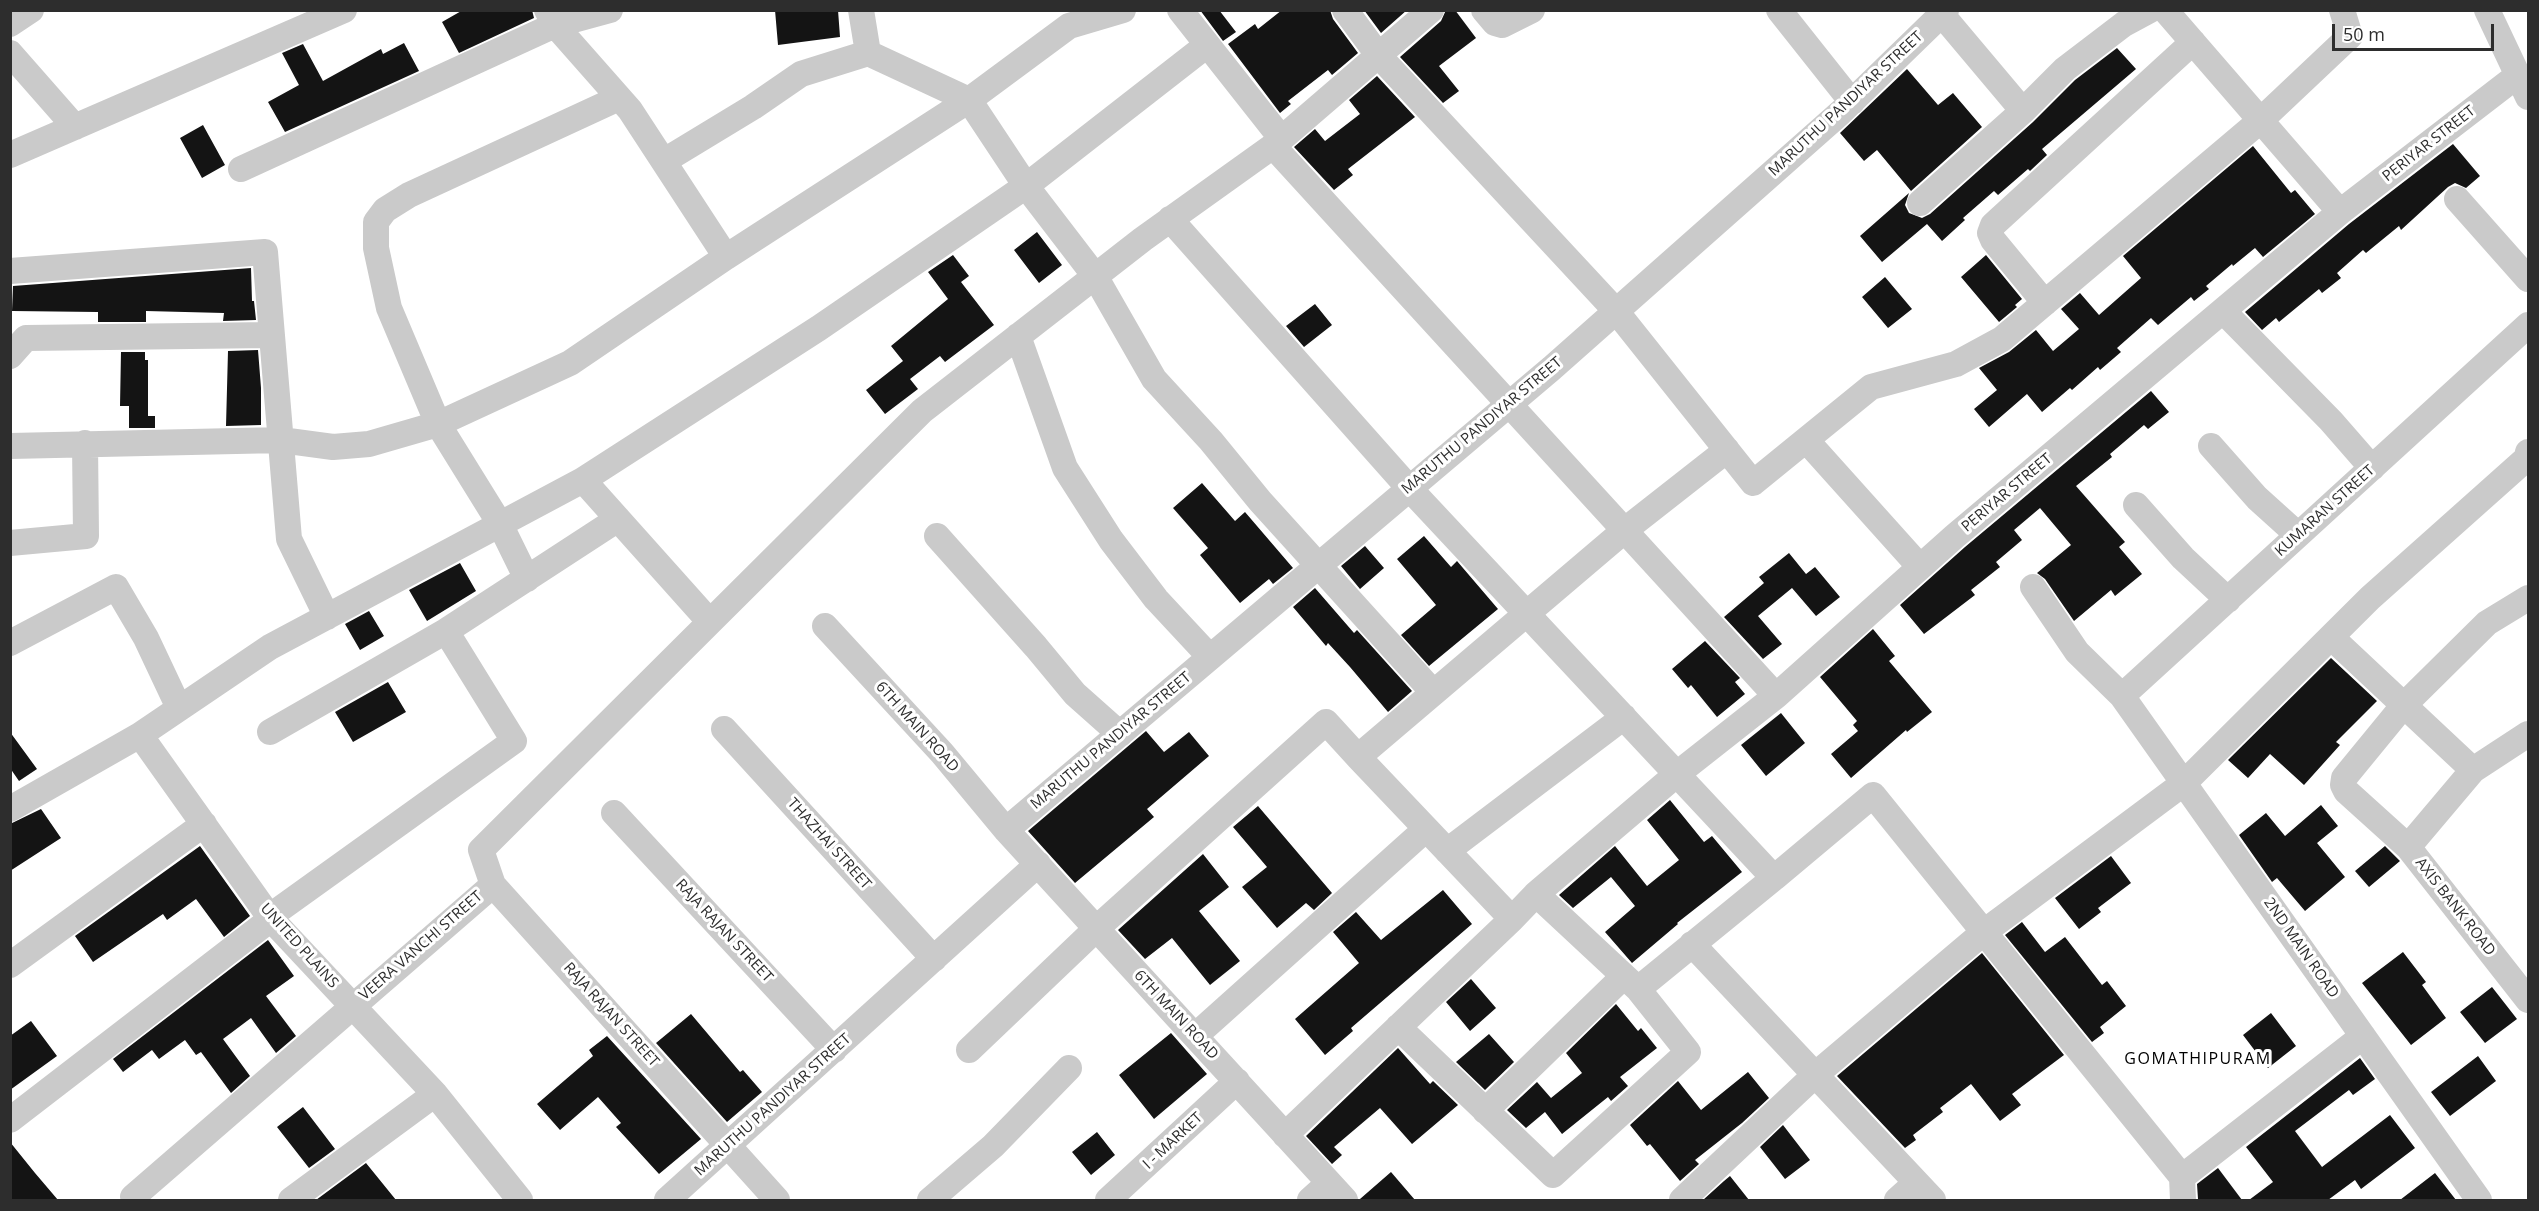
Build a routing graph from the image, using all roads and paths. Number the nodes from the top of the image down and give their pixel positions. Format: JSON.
{"nodes":[{"id":1,"x":31,"y":10,"type":"edge"},
{"id":2,"x":344,"y":10,"type":"edge"},
{"id":3,"x":610,"y":10,"type":"edge"},
{"id":4,"x":861,"y":10,"type":"edge"},
{"id":5,"x":1123,"y":10,"type":"edge"},
{"id":6,"x":1180,"y":10,"type":"edge"},
{"id":7,"x":1345,"y":10,"type":"edge"},
{"id":8,"x":1431,"y":10,"type":"edge"},
{"id":9,"x":1484,"y":10,"type":"edge"},
{"id":10,"x":1532,"y":10,"type":"edge"},
{"id":11,"x":1779,"y":10,"type":"edge"},
{"id":12,"x":2150,"y":10,"type":"edge"},
{"id":13,"x":2165,"y":10,"type":"edge"},
{"id":14,"x":2342,"y":10,"type":"edge"},
{"id":15,"x":2487,"y":10,"type":"edge"},
{"id":16,"x":1942,"y":12,"type":"edge"},
{"id":17,"x":551,"y":18,"type":"edge"},
{"id":18,"x":10,"y":24,"type":"edge"},
{"id":19,"x":2193,"y":42,"type":"junction"},
{"id":20,"x":1207,"y":45,"type":"junction"},
{"id":21,"x":10,"y":52,"type":"edge"},
{"id":22,"x":868,"y":53,"type":"junction"},
{"id":23,"x":1379,"y":56,"type":"junction"},
{"id":24,"x":2523,"y":86,"type":"edge"},
{"id":25,"x":619,"y":98,"type":"junction"},
{"id":26,"x":969,"y":100,"type":"junction"},
{"id":27,"x":1852,"y":102,"type":"junction"},
{"id":28,"x":2023,"y":111,"type":"junction"},
{"id":29,"x":2261,"y":120,"type":"junction"},
{"id":30,"x":75,"y":127,"type":"junction"},
{"id":31,"x":1277,"y":142,"type":"junction"},
{"id":32,"x":10,"y":155,"type":"edge"},
{"id":33,"x":663,"y":161,"type":"junction"},
{"id":34,"x":241,"y":169,"type":"dead end"},
{"id":35,"x":1026,"y":186,"type":"junction"},
{"id":36,"x":2457,"y":199,"type":"dead end"},
{"id":37,"x":1920,"y":203,"type":"dead end"},
{"id":38,"x":2340,"y":212,"type":"junction"},
{"id":39,"x":1170,"y":219,"type":"junction"},
{"id":40,"x":726,"y":257,"type":"junction"},
{"id":41,"x":10,"y":271,"type":"edge"},
{"id":42,"x":1095,"y":276,"type":"junction"},
{"id":43,"x":2529,"y":279,"type":"edge"},
{"id":44,"x":2045,"y":303,"type":"junction"},
{"id":45,"x":1616,"y":311,"type":"junction"},
{"id":46,"x":2223,"y":311,"type":"junction"},
{"id":47,"x":2529,"y":326,"type":"edge"},
{"id":48,"x":272,"y":335,"type":"junction"},
{"id":49,"x":1018,"y":336,"type":"junction"},
{"id":50,"x":10,"y":356,"type":"edge"},
{"id":51,"x":1509,"y":403,"type":"junction"},
{"id":52,"x":438,"y":424,"type":"junction"},
{"id":53,"x":281,"y":440,"type":"junction"},
{"id":54,"x":1806,"y":440,"type":"junction"},
{"id":55,"x":85,"y":443,"type":"junction"},
{"id":56,"x":10,"y":446,"type":"edge"},
{"id":57,"x":2211,"y":446,"type":"dead end"},
{"id":58,"x":1726,"y":450,"type":"junction"},
{"id":59,"x":2529,"y":452,"type":"edge"},
{"id":60,"x":2372,"y":468,"type":"junction"},
{"id":61,"x":583,"y":480,"type":"junction"},
{"id":62,"x":1409,"y":488,"type":"junction"},
{"id":63,"x":2136,"y":505,"type":"dead end"},
{"id":64,"x":618,"y":519,"type":"junction"},
{"id":65,"x":500,"y":524,"type":"junction"},
{"id":66,"x":1625,"y":530,"type":"junction"},
{"id":67,"x":2298,"y":535,"type":"junction"},
{"id":68,"x":937,"y":536,"type":"dead end"},
{"id":69,"x":10,"y":543,"type":"edge"},
{"id":70,"x":1318,"y":566,"type":"junction"},
{"id":71,"x":1920,"y":567,"type":"junction"},
{"id":72,"x":526,"y":579,"type":"junction"},
{"id":73,"x":2033,"y":587,"type":"dead end"},
{"id":74,"x":2529,"y":598,"type":"edge"},
{"id":75,"x":2228,"y":600,"type":"junction"},
{"id":76,"x":1527,"y":613,"type":"junction"},
{"id":77,"x":327,"y":617,"type":"junction"},
{"id":78,"x":710,"y":622,"type":"junction"},
{"id":79,"x":825,"y":626,"type":"dead end"},
{"id":80,"x":446,"y":631,"type":"junction"},
{"id":81,"x":2331,"y":637,"type":"junction"},
{"id":82,"x":10,"y":643,"type":"edge"},
{"id":83,"x":1210,"y":657,"type":"junction"},
{"id":84,"x":1433,"y":692,"type":"junction"},
{"id":85,"x":1776,"y":696,"type":"junction"},
{"id":86,"x":2122,"y":696,"type":"junction"},
{"id":87,"x":2403,"y":706,"type":"junction"},
{"id":88,"x":179,"y":708,"type":"junction"},
{"id":89,"x":1624,"y":717,"type":"junction"},
{"id":90,"x":724,"y":729,"type":"dead end"},
{"id":91,"x":270,"y":732,"type":"dead end"},
{"id":92,"x":1120,"y":734,"type":"junction"},
{"id":93,"x":2529,"y":734,"type":"edge"},
{"id":94,"x":140,"y":735,"type":"junction"},
{"id":95,"x":1358,"y":757,"type":"junction"},
{"id":96,"x":2473,"y":770,"type":"junction"},
{"id":97,"x":1677,"y":774,"type":"junction"},
{"id":98,"x":2184,"y":783,"type":"junction"},
{"id":99,"x":10,"y":809,"type":"edge"},
{"id":100,"x":614,"y":813,"type":"dead end"},
{"id":101,"x":204,"y":824,"type":"junction"},
{"id":102,"x":1426,"y":829,"type":"junction"},
{"id":103,"x":1006,"y":830,"type":"junction"},
{"id":104,"x":2408,"y":847,"type":"junction"},
{"id":105,"x":1447,"y":851,"type":"junction"},
{"id":106,"x":1038,"y":864,"type":"junction"},
{"id":107,"x":1774,"y":878,"type":"junction"},
{"id":108,"x":493,"y":885,"type":"junction"},
{"id":109,"x":1536,"y":894,"type":"junction"},
{"id":110,"x":271,"y":919,"type":"junction"},
{"id":111,"x":1512,"y":919,"type":"junction"},
{"id":112,"x":1096,"y":928,"type":"junction"},
{"id":113,"x":1984,"y":932,"type":"junction"},
{"id":114,"x":1692,"y":944,"type":"junction"},
{"id":115,"x":934,"y":959,"type":"junction"},
{"id":116,"x":10,"y":965,"type":"edge"},
{"id":117,"x":1631,"y":983,"type":"junction"},
{"id":118,"x":2529,"y":1000,"type":"edge"},
{"id":119,"x":352,"y":1005,"type":"junction"},
{"id":120,"x":1398,"y":1027,"type":"junction"},
{"id":121,"x":1196,"y":1036,"type":"junction"},
{"id":122,"x":2363,"y":1036,"type":"junction"},
{"id":123,"x":834,"y":1050,"type":"junction"},
{"id":124,"x":969,"y":1050,"type":"dead end"},
{"id":125,"x":1070,"y":1068,"type":"dead end"},
{"id":126,"x":1815,"y":1075,"type":"junction"},
{"id":127,"x":1237,"y":1082,"type":"junction"},
{"id":128,"x":435,"y":1094,"type":"junction"},
{"id":129,"x":1485,"y":1111,"type":"junction"},
{"id":130,"x":10,"y":1120,"type":"edge"},
{"id":131,"x":1285,"y":1135,"type":"junction"},
{"id":132,"x":728,"y":1146,"type":"junction"},
{"id":133,"x":2183,"y":1189,"type":"edge"},
{"id":134,"x":1337,"y":1192,"type":"edge"},
{"id":135,"x":1924,"y":1192,"type":"edge"},
{"id":136,"x":133,"y":1197,"type":"dead end"},
{"id":137,"x":291,"y":1200,"type":"edge"},
{"id":138,"x":520,"y":1200,"type":"edge"},
{"id":139,"x":668,"y":1200,"type":"edge"},
{"id":140,"x":777,"y":1200,"type":"edge"},
{"id":141,"x":930,"y":1200,"type":"edge"},
{"id":142,"x":1108,"y":1200,"type":"edge"},
{"id":143,"x":1310,"y":1200,"type":"edge"},
{"id":144,"x":1682,"y":1200,"type":"edge"},
{"id":145,"x":1897,"y":1200,"type":"edge"},
{"id":146,"x":2479,"y":1200,"type":"edge"}],
"edges":[{"from":1,"to":18,"type":"street"},
{"from":2,"to":30,"type":"street"},
{"from":3,"to":17,"type":"street"},
{"from":4,"to":22,"type":"street"},
{"from":5,"to":26,"type":"street"},
{"from":6,"to":20,"type":"street"},
{"from":7,"to":23,"type":"street"},
{"from":8,"to":23,"type":"street"},
{"from":9,"to":10,"type":"street"},
{"from":11,"to":27,"type":"street"},
{"from":12,"to":28,"type":"street"},
{"from":13,"to":19,"type":"street"},
{"from":14,"to":29,"type":"street"},
{"from":15,"to":24,"type":"street"},
{"from":16,"to":27,"type":"street","name":"MARUTHU PANDIYAR STREET"},
{"from":16,"to":28,"type":"street"},
{"from":17,"to":25,"type":"street"},
{"from":17,"to":34,"type":"street"},
{"from":19,"to":29,"type":"street"},
{"from":19,"to":44,"type":"street"},
{"from":20,"to":31,"type":"street"},
{"from":20,"to":35,"type":"street"},
{"from":21,"to":30,"type":"street"},
{"from":22,"to":26,"type":"street"},
{"from":22,"to":33,"type":"street"},
{"from":23,"to":31,"type":"street"},
{"from":23,"to":45,"type":"street"},
{"from":24,"to":38,"type":"street","name":"PERIYAR STREET"},
{"from":25,"to":33,"type":"street"},
{"from":25,"to":52,"type":"street"},
{"from":26,"to":35,"type":"street"},
{"from":26,"to":40,"type":"street"},
{"from":27,"to":45,"type":"street","name":"MARUTHU PANDIYAR STREET"},
{"from":28,"to":37,"type":"street"},
{"from":29,"to":38,"type":"street"},
{"from":29,"to":44,"type":"street"},
{"from":30,"to":32,"type":"street"},
{"from":31,"to":39,"type":"street"},
{"from":31,"to":51,"type":"street"},
{"from":33,"to":40,"type":"street"},
{"from":35,"to":42,"type":"street"},
{"from":35,"to":61,"type":"street"},
{"from":36,"to":43,"type":"street"},
{"from":38,"to":46,"type":"street","name":"PERIYAR STREET"},
{"from":39,"to":42,"type":"street"},
{"from":39,"to":62,"type":"street"},
{"from":40,"to":52,"type":"street"},
{"from":41,"to":48,"type":"street"},
{"from":42,"to":49,"type":"street"},
{"from":42,"to":70,"type":"street"},
{"from":44,"to":54,"type":"street"},
{"from":45,"to":51,"type":"street","name":"MARUTHU PANDIYAR STREET"},
{"from":45,"to":58,"type":"street"},
{"from":46,"to":60,"type":"street"},
{"from":46,"to":71,"type":"street","name":"PERIYAR STREET"},
{"from":47,"to":60,"type":"street","name":"KUMARAN STREET"},
{"from":48,"to":50,"type":"street"},
{"from":48,"to":53,"type":"street"},
{"from":49,"to":78,"type":"street"},
{"from":49,"to":83,"type":"street"},
{"from":51,"to":62,"type":"street","name":"MARUTHU PANDIYAR STREET"},
{"from":51,"to":66,"type":"street"},
{"from":52,"to":53,"type":"street"},
{"from":52,"to":65,"type":"street"},
{"from":53,"to":55,"type":"street"},
{"from":53,"to":77,"type":"street"},
{"from":54,"to":58,"type":"street"},
{"from":54,"to":71,"type":"street"},
{"from":55,"to":56,"type":"street"},
{"from":55,"to":69,"type":"street"},
{"from":57,"to":67,"type":"street"},
{"from":58,"to":66,"type":"street"},
{"from":59,"to":81,"type":"street"},
{"from":60,"to":67,"type":"street","name":"KUMARAN STREET"},
{"from":61,"to":64,"type":"street"},
{"from":61,"to":65,"type":"street"},
{"from":62,"to":70,"type":"street","name":"MARUTHU PANDIYAR STREET"},
{"from":62,"to":76,"type":"street"},
{"from":63,"to":75,"type":"street"},
{"from":64,"to":72,"type":"street"},
{"from":64,"to":78,"type":"street"},
{"from":65,"to":72,"type":"street"},
{"from":65,"to":77,"type":"street"},
{"from":66,"to":76,"type":"street"},
{"from":66,"to":85,"type":"street"},
{"from":67,"to":75,"type":"street","name":"KUMARAN STREET"},
{"from":68,"to":92,"type":"street"},
{"from":70,"to":83,"type":"street","name":"MARUTHU PANDIYAR STREET"},
{"from":70,"to":84,"type":"street"},
{"from":71,"to":85,"type":"street","name":"PERIYAR STREET"},
{"from":72,"to":80,"type":"street"},
{"from":73,"to":86,"type":"street","name":"2ND MAIN ROAD"},
{"from":74,"to":87,"type":"street"},
{"from":75,"to":86,"type":"street","name":"KUMARAN STREET"},
{"from":76,"to":84,"type":"street"},
{"from":76,"to":89,"type":"street"},
{"from":77,"to":88,"type":"street"},
{"from":78,"to":108,"type":"street","name":"VEERA VANCHI STREET"},
{"from":79,"to":103,"type":"street","name":"6TH MAIN ROAD"},
{"from":80,"to":91,"type":"street"},
{"from":80,"to":110,"type":"street"},
{"from":81,"to":87,"type":"street"},
{"from":81,"to":98,"type":"street"},
{"from":82,"to":88,"type":"street"},
{"from":83,"to":92,"type":"street","name":"MARUTHU PANDIYAR STREET"},
{"from":84,"to":95,"type":"street"},
{"from":85,"to":97,"type":"street","name":"PERIYAR STREET"},
{"from":86,"to":98,"type":"street","name":"2ND MAIN ROAD"},
{"from":87,"to":96,"type":"street"},
{"from":87,"to":104,"type":"street"},
{"from":88,"to":94,"type":"street"},
{"from":89,"to":97,"type":"street"},
{"from":89,"to":105,"type":"street"},
{"from":90,"to":115,"type":"street","name":"THAZHAI STREET"},
{"from":92,"to":103,"type":"street","name":"MARUTHU PANDIYAR STREET"},
{"from":93,"to":96,"type":"street","name":"AXIS BANK ROAD"},
{"from":94,"to":99,"type":"street"},
{"from":94,"to":101,"type":"street","name":"UNITED PLAINS"},
{"from":95,"to":102,"type":"street"},
{"from":95,"to":112,"type":"street"},
{"from":96,"to":104,"type":"street","name":"AXIS BANK ROAD"},
{"from":97,"to":107,"type":"street"},
{"from":97,"to":109,"type":"street","name":"PERIYAR STREET"},
{"from":98,"to":113,"type":"street"},
{"from":98,"to":122,"type":"street","name":"2ND MAIN ROAD"},
{"from":100,"to":123,"type":"street","name":"RAJA RAJAN STREET"},
{"from":101,"to":110,"type":"street","name":"UNITED PLAINS"},
{"from":101,"to":116,"type":"street"},
{"from":102,"to":105,"type":"street"},
{"from":102,"to":121,"type":"street"},
{"from":103,"to":106,"type":"street","name":"6TH MAIN ROAD"},
{"from":104,"to":118,"type":"street","name":"AXIS BANK ROAD"},
{"from":105,"to":111,"type":"street"},
{"from":106,"to":112,"type":"street","name":"6TH MAIN ROAD"},
{"from":106,"to":115,"type":"street","name":"MARUTHU PANDIYAR STREET"},
{"from":107,"to":113,"type":"street"},
{"from":107,"to":114,"type":"street"},
{"from":108,"to":119,"type":"street","name":"VEERA VANCHI STREET"},
{"from":108,"to":132,"type":"street","name":"RAJA RAJAN STREET"},
{"from":109,"to":111,"type":"street","name":"PERIYAR STREET"},
{"from":109,"to":117,"type":"street"},
{"from":110,"to":119,"type":"street","name":"UNITED PLAINS"},
{"from":110,"to":130,"type":"street"},
{"from":111,"to":120,"type":"street","name":"PERIYAR STREET"},
{"from":112,"to":121,"type":"street","name":"6TH MAIN ROAD"},
{"from":112,"to":124,"type":"street"},
{"from":113,"to":126,"type":"street"},
{"from":113,"to":133,"type":"street"},
{"from":114,"to":117,"type":"street"},
{"from":114,"to":126,"type":"street"},
{"from":115,"to":123,"type":"street","name":"MARUTHU PANDIYAR STREET"},
{"from":117,"to":129,"type":"street"},
{"from":117,"to":129,"type":"street"},
{"from":119,"to":128,"type":"street","name":"UNITED PLAINS"},
{"from":119,"to":136,"type":"street","name":"VEERA VANCHI STREET"},
{"from":120,"to":129,"type":"street"},
{"from":120,"to":131,"type":"street","name":"PERIYAR STREET"},
{"from":121,"to":127,"type":"street","name":"6TH MAIN ROAD"},
{"from":122,"to":133,"type":"street"},
{"from":122,"to":146,"type":"street","name":"2ND MAIN ROAD"},
{"from":123,"to":132,"type":"street","name":"MARUTHU PANDIYAR STREET"},
{"from":125,"to":141,"type":"street"},
{"from":126,"to":135,"type":"street"},
{"from":126,"to":144,"type":"street"},
{"from":127,"to":131,"type":"street","name":"6TH MAIN ROAD"},
{"from":127,"to":142,"type":"street","name":"I - MARKET"},
{"from":128,"to":137,"type":"street"},
{"from":128,"to":138,"type":"street","name":"UNITED PLAINS"},
{"from":131,"to":134,"type":"street","name":"6TH MAIN ROAD"},
{"from":132,"to":139,"type":"street","name":"MARUTHU PANDIYAR STREET"},
{"from":132,"to":140,"type":"street","name":"RAJA RAJAN STREET"},
{"from":134,"to":143,"type":"street"},
{"from":135,"to":145,"type":"street"}]}
